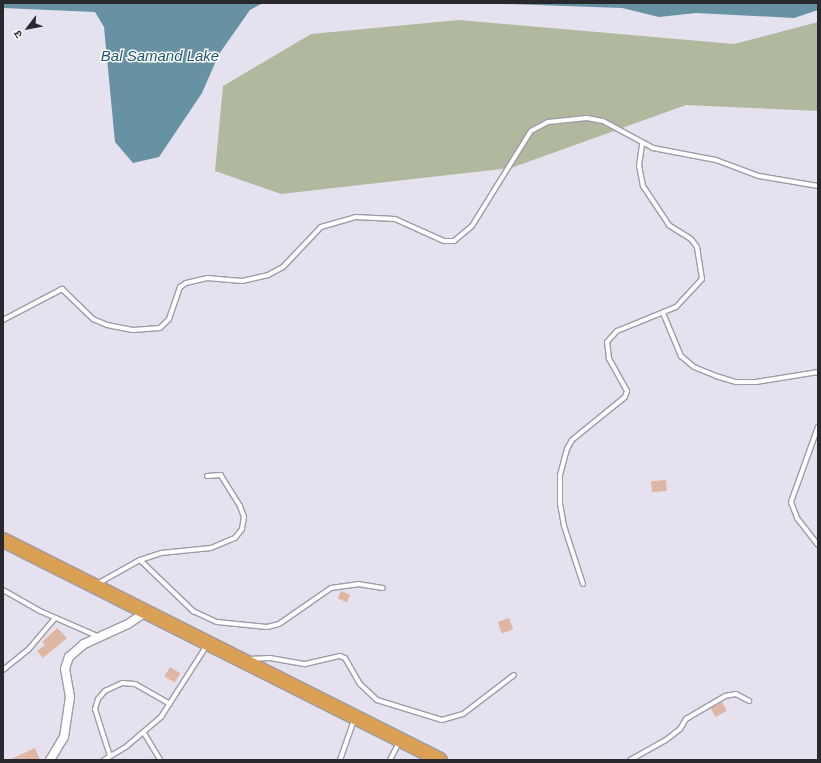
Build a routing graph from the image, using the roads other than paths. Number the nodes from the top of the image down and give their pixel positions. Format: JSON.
{"nodes":[{"id":1,"x":642,"y":144,"type":"junction"},
{"id":2,"x":818,"y":186,"type":"edge"},
{"id":3,"x":663,"y":313,"type":"junction"},
{"id":4,"x":3,"y":320,"type":"edge"},
{"id":5,"x":818,"y":372,"type":"edge"},
{"id":6,"x":818,"y":427,"type":"edge"},
{"id":7,"x":207,"y":476,"type":"dead end"},
{"id":8,"x":3,"y":540,"type":"edge"},
{"id":9,"x":818,"y":544,"type":"edge"},
{"id":10,"x":140,"y":560,"type":"junction"},
{"id":11,"x":583,"y":584,"type":"dead end"},
{"id":12,"x":94,"y":587,"type":"junction"},
{"id":13,"x":383,"y":588,"type":"dead end"},
{"id":14,"x":3,"y":590,"type":"edge"},
{"id":15,"x":147,"y":611,"type":"junction"},
{"id":16,"x":55,"y":618,"type":"junction"},
{"id":17,"x":97,"y":636,"type":"junction"},
{"id":18,"x":209,"y":643,"type":"junction"},
{"id":19,"x":240,"y":660,"type":"junction"},
{"id":20,"x":3,"y":670,"type":"edge"},
{"id":21,"x":514,"y":675,"type":"dead end"},
{"id":22,"x":749,"y":701,"type":"dead end"},
{"id":23,"x":170,"y":704,"type":"junction"},
{"id":24,"x":355,"y":718,"type":"junction"},
{"id":25,"x":144,"y":733,"type":"junction"},
{"id":26,"x":400,"y":740,"type":"junction"},
{"id":27,"x":110,"y":756,"type":"junction"},
{"id":28,"x":50,"y":760,"type":"edge"},
{"id":29,"x":104,"y":760,"type":"edge"},
{"id":30,"x":160,"y":760,"type":"edge"},
{"id":31,"x":340,"y":760,"type":"edge"},
{"id":32,"x":390,"y":760,"type":"edge"},
{"id":33,"x":440,"y":760,"type":"edge"},
{"id":34,"x":630,"y":760,"type":"edge"}],
"edges":[{"from":1,"to":2,"type":"lane"},
{"from":1,"to":3,"type":"lane"},
{"from":1,"to":4,"type":"lane"},
{"from":3,"to":5,"type":"lane"},
{"from":3,"to":11,"type":"lane"},
{"from":6,"to":9,"type":"lane"},
{"from":7,"to":10,"type":"lane"},
{"from":8,"to":12,"type":"highway"},
{"from":10,"to":12,"type":"lane"},
{"from":10,"to":13,"type":"lane"},
{"from":12,"to":15,"type":"highway"},
{"from":14,"to":16,"type":"lane"},
{"from":15,"to":17,"type":"street"},
{"from":15,"to":18,"type":"highway"},
{"from":16,"to":17,"type":"lane"},
{"from":16,"to":20,"type":"lane"},
{"from":17,"to":28,"type":"street"},
{"from":18,"to":19,"type":"highway"},
{"from":18,"to":23,"type":"lane"},
{"from":19,"to":21,"type":"lane"},
{"from":19,"to":24,"type":"highway"},
{"from":22,"to":34,"type":"lane"},
{"from":23,"to":25,"type":"lane"},
{"from":23,"to":27,"type":"lane"},
{"from":24,"to":26,"type":"highway"},
{"from":24,"to":31,"type":"lane"},
{"from":25,"to":27,"type":"lane"},
{"from":25,"to":30,"type":"lane"},
{"from":26,"to":32,"type":"lane"},
{"from":26,"to":33,"type":"highway"},
{"from":27,"to":29,"type":"lane"}]}
